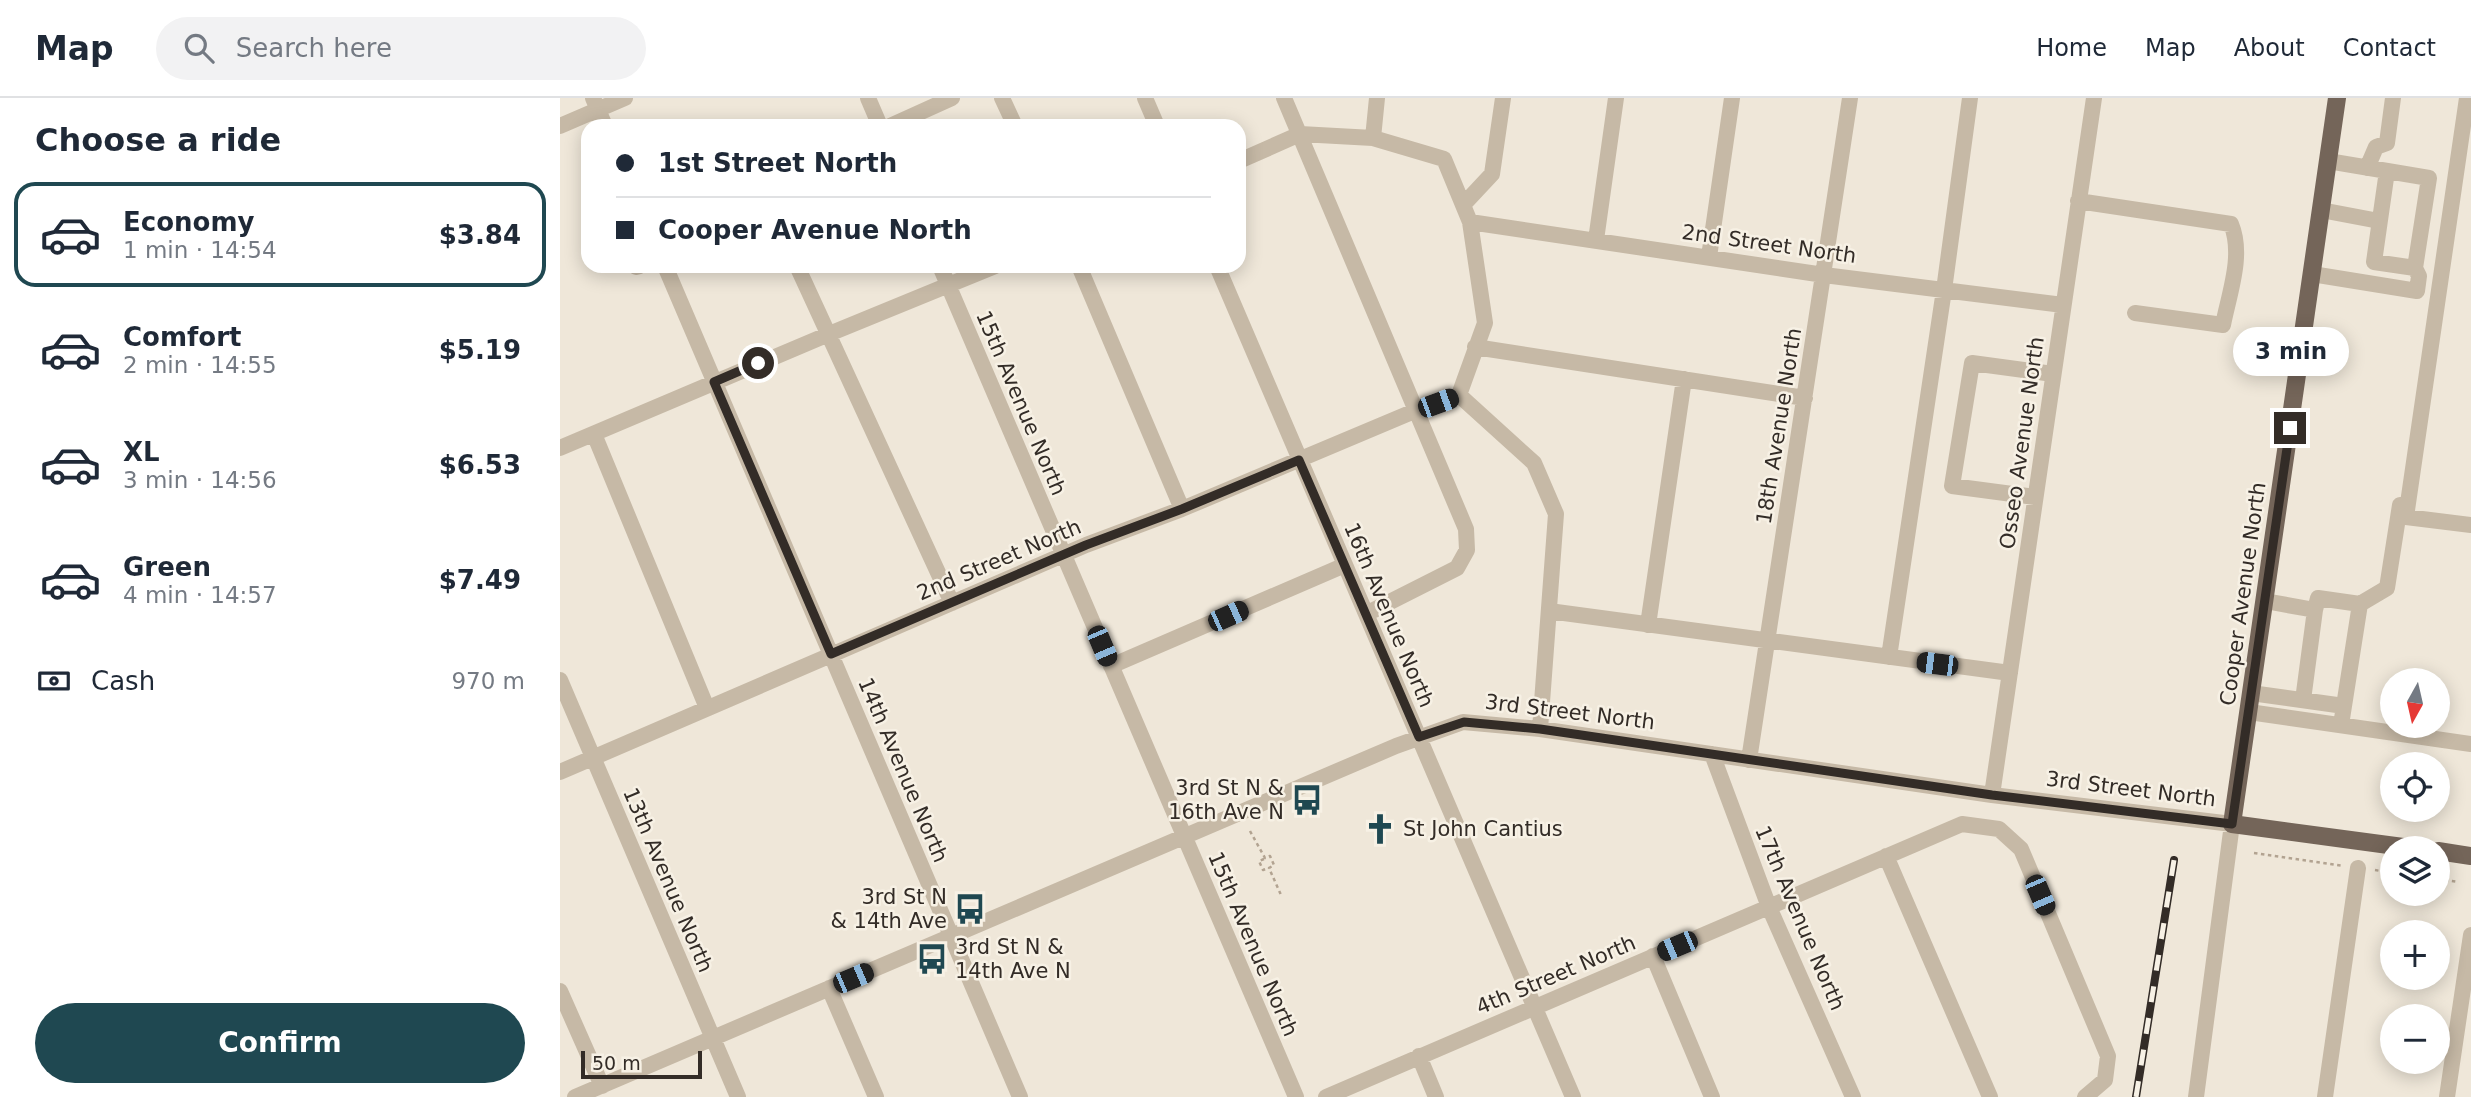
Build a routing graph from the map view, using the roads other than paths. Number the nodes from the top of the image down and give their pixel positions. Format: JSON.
{"nodes":[{"id":1,"x":625,"y":98,"type":"edge"},
{"id":2,"x":868,"y":98,"type":"edge"},
{"id":3,"x":952,"y":98,"type":"edge"},
{"id":4,"x":1002,"y":98,"type":"edge"},
{"id":5,"x":1145,"y":98,"type":"edge"},
{"id":6,"x":1284,"y":98,"type":"edge"},
{"id":7,"x":1377,"y":98,"type":"edge"},
{"id":8,"x":1503,"y":98,"type":"edge"},
{"id":9,"x":1616,"y":98,"type":"edge"},
{"id":10,"x":1732,"y":98,"type":"edge"},
{"id":11,"x":1850,"y":98,"type":"edge"},
{"id":12,"x":1970,"y":98,"type":"edge"},
{"id":13,"x":2094,"y":98,"type":"edge"},
{"id":14,"x":2337,"y":98,"type":"edge"},
{"id":15,"x":2393,"y":98,"type":"edge"},
{"id":16,"x":2467,"y":98,"type":"edge"},
{"id":17,"x":595,"y":104,"type":"edge"},
{"id":18,"x":877,"y":119,"type":"edge"},
{"id":19,"x":906,"y":119,"type":"edge"},
{"id":20,"x":1012,"y":119,"type":"edge"},
{"id":21,"x":1154,"y":119,"type":"edge"},
{"id":22,"x":560,"y":126,"type":"edge"},
{"id":23,"x":1300,"y":134,"type":"junction"},
{"id":24,"x":1373,"y":138,"type":"junction"},
{"id":25,"x":1246,"y":158,"type":"edge"},
{"id":26,"x":2328,"y":161,"type":"junction"},
{"id":27,"x":2368,"y":168,"type":"junction"},
{"id":28,"x":2387,"y":171,"type":"junction"},
{"id":29,"x":2078,"y":201,"type":"junction"},
{"id":30,"x":1463,"y":205,"type":"junction"},
{"id":31,"x":2321,"y":210,"type":"junction"},
{"id":32,"x":2379,"y":221,"type":"junction"},
{"id":33,"x":1470,"y":222,"type":"junction"},
{"id":34,"x":1596,"y":240,"type":"junction"},
{"id":35,"x":1709,"y":257,"type":"junction"},
{"id":36,"x":2415,"y":268,"type":"junction"},
{"id":37,"x":668,"y":273,"type":"edge"},
{"id":38,"x":800,"y":273,"type":"edge"},
{"id":39,"x":943,"y":273,"type":"edge"},
{"id":40,"x":979,"y":273,"type":"edge"},
{"id":41,"x":1082,"y":273,"type":"edge"},
{"id":42,"x":1220,"y":273,"type":"edge"},
{"id":43,"x":2312,"y":274,"type":"junction"},
{"id":44,"x":1824,"y":275,"type":"junction"},
{"id":45,"x":949,"y":286,"type":"junction"},
{"id":46,"x":1944,"y":290,"type":"junction"},
{"id":47,"x":2063,"y":305,"type":"junction"},
{"id":48,"x":2135,"y":313,"type":"dead end"},
{"id":49,"x":829,"y":334,"type":"junction"},
{"id":50,"x":1475,"y":346,"type":"junction"},
{"id":51,"x":2053,"y":374,"type":"junction"},
{"id":52,"x":1685,"y":379,"type":"junction"},
{"id":53,"x":714,"y":382,"type":"junction"},
{"id":54,"x":1459,"y":395,"type":"junction"},
{"id":55,"x":1805,"y":398,"type":"junction"},
{"id":56,"x":1417,"y":410,"type":"junction"},
{"id":57,"x":594,"y":434,"type":"junction"},
{"id":58,"x":560,"y":448,"type":"edge"},
{"id":59,"x":1299,"y":460,"type":"junction"},
{"id":60,"x":2035,"y":496,"type":"junction"},
{"id":61,"x":2409,"y":498,"type":"junction"},
{"id":62,"x":1182,"y":509,"type":"junction"},
{"id":63,"x":2471,"y":525,"type":"edge"},
{"id":64,"x":1063,"y":555,"type":"junction"},
{"id":65,"x":1345,"y":565,"type":"junction"},
{"id":66,"x":2264,"y":601,"type":"junction"},
{"id":67,"x":952,"y":603,"type":"junction"},
{"id":68,"x":2360,"y":604,"type":"junction"},
{"id":69,"x":2315,"y":610,"type":"junction"},
{"id":70,"x":1549,"y":611,"type":"junction"},
{"id":71,"x":1366,"y":614,"type":"junction"},
{"id":72,"x":1648,"y":625,"type":"junction"},
{"id":73,"x":1767,"y":641,"type":"junction"},
{"id":74,"x":831,"y":654,"type":"junction"},
{"id":75,"x":1889,"y":657,"type":"junction"},
{"id":76,"x":1111,"y":666,"type":"junction"},
{"id":77,"x":2010,"y":673,"type":"junction"},
{"id":78,"x":560,"y":680,"type":"edge"},
{"id":79,"x":2251,"y":693,"type":"junction"},
{"id":80,"x":2303,"y":700,"type":"junction"},
{"id":81,"x":2344,"y":706,"type":"junction"},
{"id":82,"x":707,"y":708,"type":"junction"},
{"id":83,"x":2249,"y":712,"type":"junction"},
{"id":84,"x":2341,"y":725,"type":"junction"},
{"id":85,"x":1540,"y":729,"type":"junction"},
{"id":86,"x":1419,"y":737,"type":"junction"},
{"id":87,"x":2471,"y":744,"type":"edge"},
{"id":88,"x":1712,"y":754,"type":"junction"},
{"id":89,"x":593,"y":758,"type":"junction"},
{"id":90,"x":1749,"y":760,"type":"junction"},
{"id":91,"x":560,"y":772,"type":"edge"},
{"id":92,"x":1992,"y":795,"type":"junction"},
{"id":93,"x":2232,"y":824,"type":"junction"},
{"id":94,"x":1184,"y":836,"type":"junction"},
{"id":95,"x":2380,"y":844,"type":"edge"},
{"id":96,"x":2450,"y":853,"type":"edge"},
{"id":97,"x":1886,"y":856,"type":"junction"},
{"id":98,"x":2471,"y":856,"type":"edge"},
{"id":99,"x":2358,"y":868,"type":"road end"},
{"id":100,"x":1769,"y":907,"type":"junction"},
{"id":101,"x":2471,"y":935,"type":"edge"},
{"id":102,"x":951,"y":937,"type":"junction"},
{"id":103,"x":1653,"y":956,"type":"junction"},
{"id":104,"x":829,"y":988,"type":"junction"},
{"id":105,"x":560,"y":991,"type":"edge"},
{"id":106,"x":1534,"y":1007,"type":"junction"},
{"id":107,"x":713,"y":1038,"type":"junction"},
{"id":108,"x":1419,"y":1056,"type":"junction"},
{"id":109,"x":602,"y":1086,"type":"junction"},
{"id":110,"x":575,"y":1097,"type":"edge"},
{"id":111,"x":738,"y":1097,"type":"edge"},
{"id":112,"x":876,"y":1097,"type":"edge"},
{"id":113,"x":1020,"y":1097,"type":"edge"},
{"id":114,"x":1296,"y":1097,"type":"edge"},
{"id":115,"x":1326,"y":1097,"type":"edge"},
{"id":116,"x":1436,"y":1097,"type":"edge"},
{"id":117,"x":1573,"y":1097,"type":"edge"},
{"id":118,"x":1712,"y":1097,"type":"edge"},
{"id":119,"x":1853,"y":1097,"type":"edge"},
{"id":120,"x":1990,"y":1097,"type":"edge"},
{"id":121,"x":2085,"y":1097,"type":"edge"},
{"id":122,"x":2196,"y":1097,"type":"edge"},
{"id":123,"x":2325,"y":1097,"type":"edge"},
{"id":124,"x":2447,"y":1097,"type":"edge"}],
"edges":[{"from":1,"to":17,"type":"street"},
{"from":2,"to":18,"type":"street"},
{"from":3,"to":19,"type":"street"},
{"from":4,"to":20,"type":"street"},
{"from":5,"to":21,"type":"street"},
{"from":6,"to":23,"type":"street"},
{"from":7,"to":24,"type":"street"},
{"from":8,"to":30,"type":"street"},
{"from":9,"to":34,"type":"street"},
{"from":10,"to":35,"type":"street"},
{"from":11,"to":44,"type":"street","name":"18th Avenue North"},
{"from":12,"to":46,"type":"street"},
{"from":13,"to":29,"type":"street","name":"Osseo Avenue North"},
{"from":14,"to":26,"type":"main road","name":"Cooper Avenue North"},
{"from":15,"to":27,"type":"street"},
{"from":16,"to":61,"type":"street"},
{"from":17,"to":22,"type":"street"},
{"from":23,"to":24,"type":"street"},
{"from":23,"to":25,"type":"street"},
{"from":23,"to":56,"type":"street"},
{"from":24,"to":30,"type":"street"},
{"from":26,"to":27,"type":"street"},
{"from":26,"to":31,"type":"main road","name":"Cooper Avenue North"},
{"from":27,"to":28,"type":"street"},
{"from":28,"to":32,"type":"street"},
{"from":28,"to":36,"type":"street"},
{"from":29,"to":47,"type":"street","name":"Osseo Avenue North"},
{"from":29,"to":48,"type":"street"},
{"from":30,"to":33,"type":"street"},
{"from":31,"to":32,"type":"street"},
{"from":31,"to":43,"type":"main road","name":"Cooper Avenue North"},
{"from":32,"to":36,"type":"street"},
{"from":33,"to":34,"type":"street","name":"2nd Street North"},
{"from":33,"to":50,"type":"street"},
{"from":34,"to":35,"type":"street","name":"2nd Street North"},
{"from":35,"to":44,"type":"street","name":"2nd Street North"},
{"from":36,"to":43,"type":"street"},
{"from":37,"to":53,"type":"street","name":"14th Avenue North"},
{"from":38,"to":49,"type":"street"},
{"from":39,"to":45,"type":"street","name":"15th Avenue North"},
{"from":40,"to":45,"type":"street"},
{"from":41,"to":62,"type":"street"},
{"from":42,"to":59,"type":"street","name":"16th Avenue North"},
{"from":43,"to":66,"type":"main road","name":"Cooper Avenue North"},
{"from":44,"to":46,"type":"street","name":"2nd Street North"},
{"from":44,"to":55,"type":"street","name":"18th Avenue North"},
{"from":45,"to":49,"type":"street"},
{"from":45,"to":64,"type":"street","name":"15th Avenue North"},
{"from":46,"to":47,"type":"street","name":"2nd Street North"},
{"from":46,"to":75,"type":"street"},
{"from":47,"to":51,"type":"street","name":"Osseo Avenue North"},
{"from":49,"to":53,"type":"street"},
{"from":49,"to":67,"type":"street"},
{"from":50,"to":52,"type":"street"},
{"from":50,"to":54,"type":"street"},
{"from":51,"to":60,"type":"street","name":"Osseo Avenue North"},
{"from":51,"to":60,"type":"street"},
{"from":52,"to":55,"type":"street"},
{"from":52,"to":72,"type":"street"},
{"from":53,"to":57,"type":"street"},
{"from":53,"to":74,"type":"street","name":"14th Avenue North"},
{"from":54,"to":56,"type":"street","name":"2nd Street North"},
{"from":54,"to":70,"type":"street"},
{"from":55,"to":73,"type":"street","name":"18th Avenue North"},
{"from":56,"to":59,"type":"street","name":"2nd Street North"},
{"from":56,"to":71,"type":"street"},
{"from":57,"to":58,"type":"street"},
{"from":57,"to":82,"type":"street"},
{"from":59,"to":62,"type":"street","name":"2nd Street North"},
{"from":59,"to":65,"type":"street","name":"16th Avenue North"},
{"from":60,"to":77,"type":"street","name":"Osseo Avenue North"},
{"from":61,"to":63,"type":"street"},
{"from":61,"to":68,"type":"street"},
{"from":62,"to":64,"type":"street","name":"2nd Street North"},
{"from":64,"to":67,"type":"street","name":"2nd Street North"},
{"from":64,"to":76,"type":"street","name":"15th Avenue North"},
{"from":65,"to":71,"type":"street","name":"16th Avenue North"},
{"from":65,"to":76,"type":"street"},
{"from":66,"to":69,"type":"street"},
{"from":66,"to":79,"type":"main road","name":"Cooper Avenue North"},
{"from":67,"to":74,"type":"street","name":"2nd Street North"},
{"from":68,"to":69,"type":"street"},
{"from":68,"to":81,"type":"street"},
{"from":69,"to":80,"type":"street"},
{"from":70,"to":72,"type":"street"},
{"from":70,"to":85,"type":"street"},
{"from":71,"to":86,"type":"street","name":"16th Avenue North"},
{"from":72,"to":73,"type":"street"},
{"from":73,"to":75,"type":"street"},
{"from":73,"to":90,"type":"street","name":"18th Avenue North"},
{"from":74,"to":82,"type":"street","name":"2nd Street North"},
{"from":74,"to":102,"type":"street","name":"14th Avenue North"},
{"from":75,"to":77,"type":"street"},
{"from":76,"to":94,"type":"street","name":"15th Avenue North"},
{"from":77,"to":92,"type":"street","name":"Osseo Avenue North"},
{"from":78,"to":89,"type":"street","name":"13th Avenue North"},
{"from":79,"to":80,"type":"street"},
{"from":79,"to":83,"type":"main road","name":"Cooper Avenue North"},
{"from":80,"to":81,"type":"street"},
{"from":81,"to":84,"type":"street"},
{"from":82,"to":89,"type":"street","name":"2nd Street North"},
{"from":83,"to":84,"type":"street"},
{"from":83,"to":93,"type":"main road","name":"Cooper Avenue North"},
{"from":84,"to":87,"type":"street"},
{"from":85,"to":86,"type":"street","name":"3rd Street North"},
{"from":85,"to":88,"type":"street","name":"3rd Street North"},
{"from":86,"to":94,"type":"street","name":"3rd Street North"},
{"from":86,"to":106,"type":"street","name":"16th Avenue North"},
{"from":88,"to":90,"type":"street","name":"3rd Street North"},
{"from":88,"to":100,"type":"street","name":"17th Avenue North"},
{"from":89,"to":91,"type":"street","name":"2nd Street North"},
{"from":89,"to":107,"type":"street","name":"13th Avenue North"},
{"from":90,"to":92,"type":"street","name":"3rd Street North"},
{"from":92,"to":93,"type":"street","name":"3rd Street North"},
{"from":93,"to":95,"type":"main road","name":"3rd Street North"},
{"from":93,"to":122,"type":"street","name":"Cooper Avenue North"},
{"from":94,"to":102,"type":"street","name":"3rd Street North"},
{"from":94,"to":114,"type":"street","name":"15th Avenue North"},
{"from":96,"to":98,"type":"main road"},
{"from":97,"to":100,"type":"street","name":"4th Street North"},
{"from":97,"to":120,"type":"street"},
{"from":97,"to":121,"type":"street","name":"4th Street North"},
{"from":99,"to":123,"type":"street"},
{"from":100,"to":103,"type":"street","name":"4th Street North"},
{"from":100,"to":119,"type":"street","name":"17th Avenue North"},
{"from":101,"to":124,"type":"street"},
{"from":102,"to":104,"type":"street","name":"3rd Street North"},
{"from":102,"to":113,"type":"street","name":"14th Avenue North"},
{"from":103,"to":106,"type":"street","name":"4th Street North"},
{"from":103,"to":118,"type":"street"},
{"from":104,"to":107,"type":"street","name":"3rd Street North"},
{"from":104,"to":112,"type":"street"},
{"from":105,"to":109,"type":"street"},
{"from":106,"to":108,"type":"street","name":"4th Street North"},
{"from":106,"to":117,"type":"street","name":"16th Avenue North"},
{"from":107,"to":109,"type":"street","name":"3rd Street North"},
{"from":107,"to":111,"type":"street","name":"13th Avenue North"},
{"from":108,"to":115,"type":"street","name":"4th Street North"},
{"from":108,"to":116,"type":"street"},
{"from":109,"to":110,"type":"street","name":"3rd Street North"}]}
